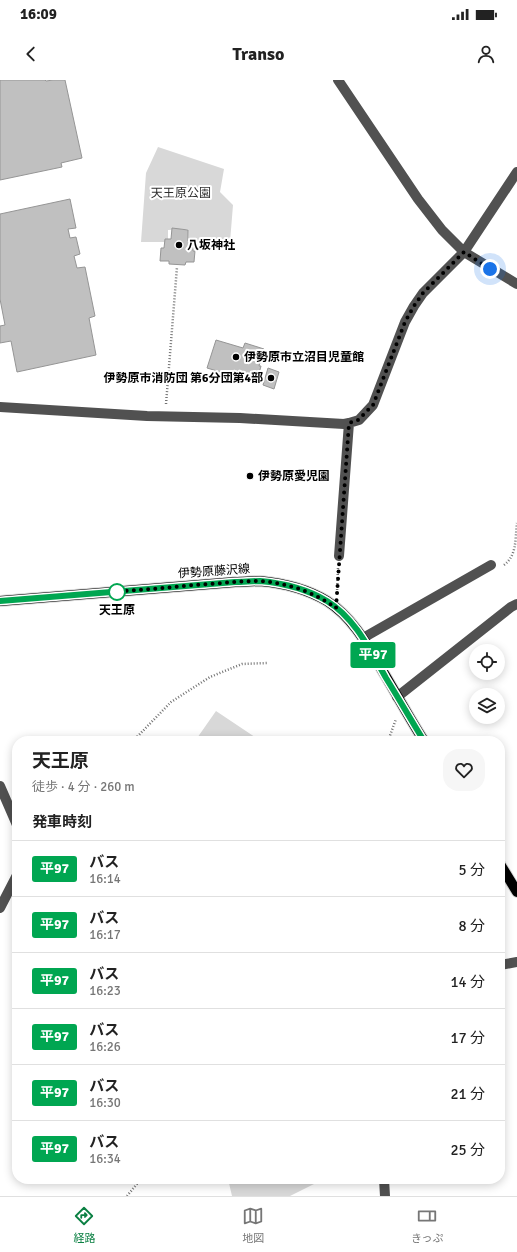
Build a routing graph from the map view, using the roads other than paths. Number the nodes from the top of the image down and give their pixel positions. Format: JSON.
{"nodes":[{"id":1,"x":338,"y":80,"type":"edge"},
{"id":2,"x":517,"y":172,"type":"edge"},
{"id":3,"x":464,"y":252,"type":"junction"},
{"id":4,"x":517,"y":284,"type":"edge"},
{"id":5,"x":0,"y":407,"type":"edge"},
{"id":6,"x":349,"y":423,"type":"junction"},
{"id":7,"x":339,"y":556,"type":"road end"},
{"id":8,"x":492,"y":566,"type":"road end"},
{"id":9,"x":0,"y":601,"type":"edge"},
{"id":10,"x":517,"y":604,"type":"edge"},
{"id":11,"x":363,"y":638,"type":"junction"},
{"id":12,"x":399,"y":700,"type":"junction"},
{"id":13,"x":421,"y":736,"type":"edge"},
{"id":14,"x":0,"y":786,"type":"edge"},
{"id":15,"x":12,"y":814,"type":"edge"},
{"id":16,"x":505,"y":872,"type":"edge"},
{"id":17,"x":12,"y":884,"type":"edge"},
{"id":18,"x":517,"y":892,"type":"edge"},
{"id":19,"x":0,"y":908,"type":"edge"},
{"id":20,"x":517,"y":962,"type":"edge"},
{"id":21,"x":505,"y":965,"type":"edge"},
{"id":22,"x":384,"y":1184,"type":"edge"},
{"id":23,"x":385,"y":1196,"type":"edge"}],
"edges":[{"from":1,"to":3,"type":"street"},
{"from":2,"to":3,"type":"street"},
{"from":3,"to":4,"type":"street"},
{"from":3,"to":6,"type":"street"},
{"from":5,"to":6,"type":"street"},
{"from":6,"to":7,"type":"street"},
{"from":8,"to":11,"type":"street"},
{"from":9,"to":11,"type":"main road","name":"伊勢原藤沢線"},
{"from":10,"to":12,"type":"street"},
{"from":11,"to":12,"type":"main road","name":"伊勢原藤沢線"},
{"from":12,"to":13,"type":"main road","name":"伊勢原藤沢線"},
{"from":14,"to":15,"type":"street"},
{"from":16,"to":18,"type":"main road"},
{"from":17,"to":19,"type":"street"},
{"from":20,"to":21,"type":"street"},
{"from":22,"to":23,"type":"street"}]}
